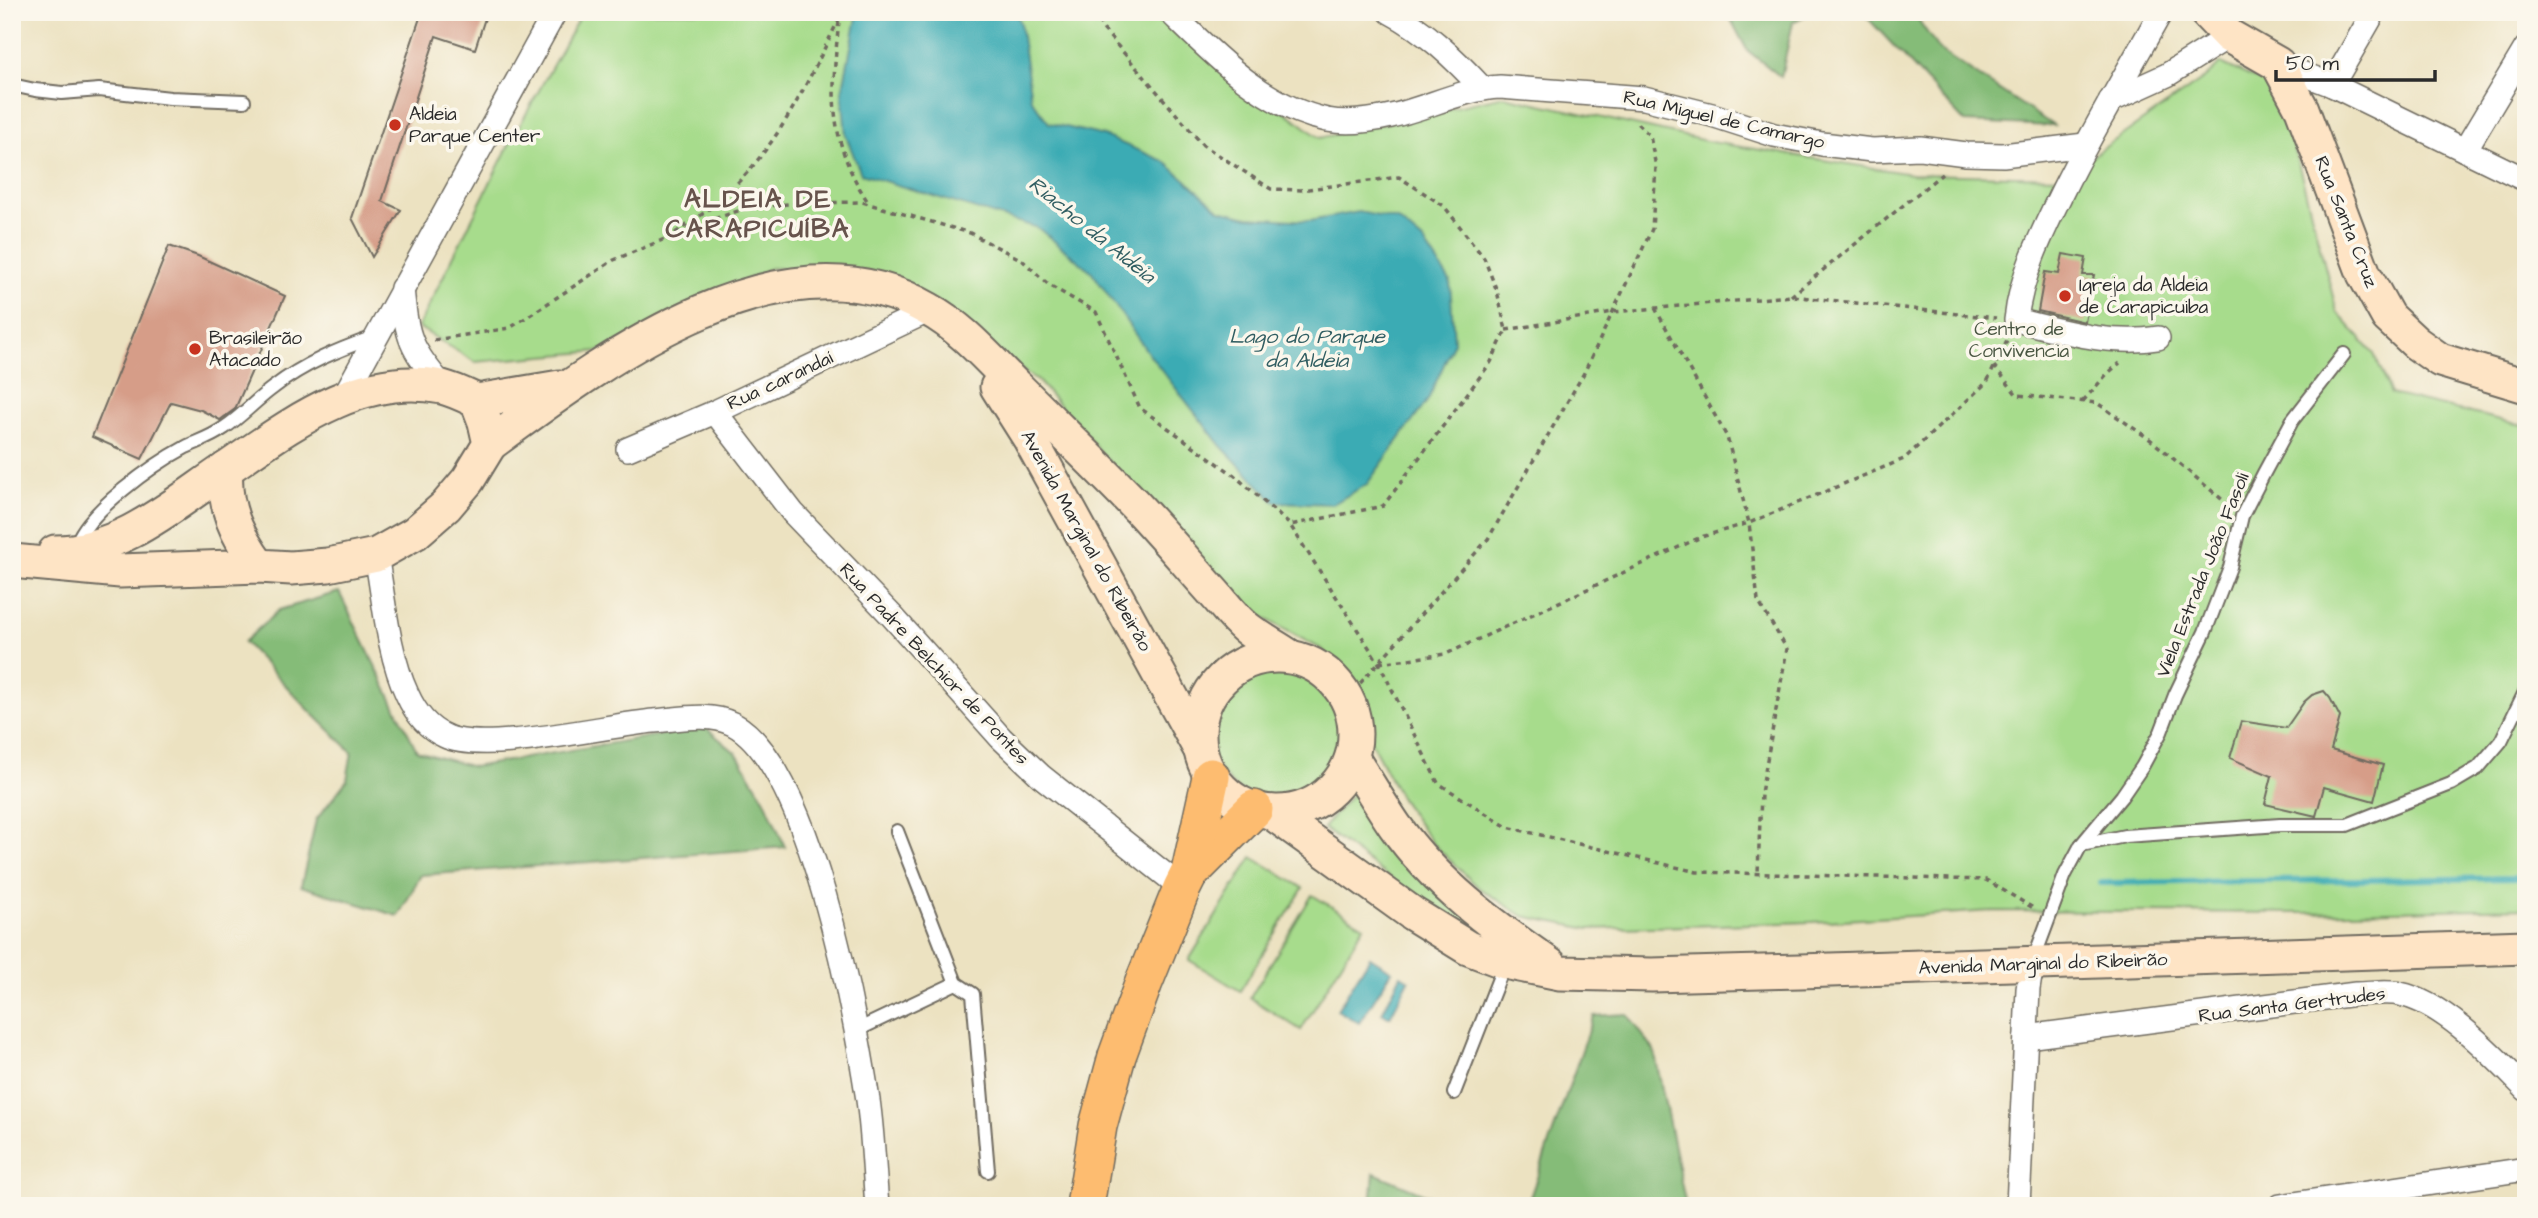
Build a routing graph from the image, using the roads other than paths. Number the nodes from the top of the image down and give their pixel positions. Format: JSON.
{"nodes":[{"id":1,"x":555,"y":12,"type":"edge"},
{"id":2,"x":1170,"y":12,"type":"edge"},
{"id":3,"x":1390,"y":12,"type":"edge"},
{"id":4,"x":2161,"y":12,"type":"edge"},
{"id":5,"x":2374,"y":12,"type":"edge"},
{"id":6,"x":2218,"y":24,"type":"edge"},
{"id":7,"x":2526,"y":48,"type":"edge"},
{"id":8,"x":2278,"y":64,"type":"junction"},
{"id":9,"x":12,"y":85,"type":"edge"},
{"id":10,"x":2332,"y":85,"type":"junction"},
{"id":11,"x":1482,"y":88,"type":"junction"},
{"id":12,"x":244,"y":101,"type":"dead end"},
{"id":13,"x":2110,"y":101,"type":"junction"},
{"id":14,"x":2085,"y":145,"type":"junction"},
{"id":15,"x":2465,"y":150,"type":"junction"},
{"id":16,"x":2526,"y":180,"type":"edge"},
{"id":17,"x":402,"y":288,"type":"junction"},
{"id":18,"x":930,"y":310,"type":"junction"},
{"id":19,"x":375,"y":337,"type":"junction"},
{"id":20,"x":966,"y":337,"type":"junction"},
{"id":21,"x":2154,"y":339,"type":"road end"},
{"id":22,"x":2344,"y":354,"type":"dead end"},
{"id":23,"x":570,"y":385,"type":"junction"},
{"id":24,"x":2526,"y":386,"type":"edge"},
{"id":25,"x":443,"y":387,"type":"junction"},
{"id":26,"x":343,"y":398,"type":"junction"},
{"id":27,"x":477,"y":401,"type":"junction"},
{"id":28,"x":715,"y":412,"type":"junction"},
{"id":29,"x":489,"y":444,"type":"junction"},
{"id":30,"x":628,"y":449,"type":"dead end"},
{"id":31,"x":226,"y":469,"type":"junction"},
{"id":32,"x":12,"y":545,"type":"edge"},
{"id":33,"x":75,"y":552,"type":"junction"},
{"id":34,"x":376,"y":555,"type":"junction"},
{"id":35,"x":12,"y":561,"type":"edge"},
{"id":36,"x":259,"y":566,"type":"junction"},
{"id":37,"x":1289,"y":656,"type":"junction"},
{"id":38,"x":2526,"y":690,"type":"edge"},
{"id":39,"x":1352,"y":758,"type":"junction"},
{"id":40,"x":1205,"y":762,"type":"junction"},
{"id":41,"x":1263,"y":811,"type":"junction"},
{"id":42,"x":897,"y":831,"type":"dead end"},
{"id":43,"x":2081,"y":845,"type":"junction"},
{"id":44,"x":1186,"y":880,"type":"junction"},
{"id":45,"x":2526,"y":947,"type":"edge"},
{"id":46,"x":1505,"y":962,"type":"junction"},
{"id":47,"x":2032,"y":964,"type":"junction"},
{"id":48,"x":1560,"y":973,"type":"junction"},
{"id":49,"x":956,"y":983,"type":"junction"},
{"id":50,"x":855,"y":1031,"type":"junction"},
{"id":51,"x":2026,"y":1037,"type":"junction"},
{"id":52,"x":2526,"y":1089,"type":"edge"},
{"id":53,"x":1454,"y":1093,"type":"dead end"},
{"id":54,"x":2526,"y":1169,"type":"edge"},
{"id":55,"x":988,"y":1171,"type":"dead end"},
{"id":56,"x":877,"y":1206,"type":"edge"},
{"id":57,"x":1085,"y":1206,"type":"edge"},
{"id":58,"x":2018,"y":1206,"type":"edge"},
{"id":59,"x":2280,"y":1206,"type":"edge"}],
"edges":[{"from":1,"to":17,"type":"street"},
{"from":2,"to":11,"type":"street","name":"Rua Miguel de Camargo"},
{"from":3,"to":11,"type":"street"},
{"from":4,"to":13,"type":"street"},
{"from":5,"to":10,"type":"street"},
{"from":6,"to":8,"type":"main road"},
{"from":6,"to":13,"type":"street"},
{"from":7,"to":15,"type":"street"},
{"from":8,"to":10,"type":"street"},
{"from":8,"to":24,"type":"main road","name":"Rua Santa Cruz"},
{"from":9,"to":12,"type":"lane"},
{"from":10,"to":15,"type":"street"},
{"from":11,"to":14,"type":"street","name":"Rua Miguel de Camargo"},
{"from":13,"to":14,"type":"street"},
{"from":14,"to":21,"type":"street"},
{"from":15,"to":16,"type":"street"},
{"from":17,"to":19,"type":"street"},
{"from":17,"to":25,"type":"street"},
{"from":18,"to":20,"type":"main road","name":"Avenida Marginal do Ribeirão"},
{"from":18,"to":23,"type":"main road","name":"Avenida Marginal do Ribeirão"},
{"from":18,"to":28,"type":"street","name":"Rua carandaí"},
{"from":19,"to":26,"type":"street"},
{"from":19,"to":33,"type":"lane"},
{"from":20,"to":37,"type":"main road","name":"Avenida Marginal do Ribeirão"},
{"from":20,"to":40,"type":"main road","name":"Avenida Marginal do Ribeirão"},
{"from":22,"to":43,"type":"lane","name":"Viela Estrada João Fasoli"},
{"from":23,"to":27,"type":"main road","name":"Avenida Marginal do Ribeirão"},
{"from":23,"to":29,"type":"main road","name":"Avenida Marginal do Ribeirão"},
{"from":25,"to":26,"type":"main road"},
{"from":25,"to":27,"type":"main road"},
{"from":26,"to":31,"type":"main road"},
{"from":27,"to":29,"type":"main road"},
{"from":28,"to":30,"type":"street","name":"Rua carandaí"},
{"from":28,"to":44,"type":"street","name":"Rua Padre Belchior de Pontes"},
{"from":29,"to":34,"type":"main road"},
{"from":31,"to":33,"type":"main road"},
{"from":31,"to":36,"type":"main road"},
{"from":32,"to":33,"type":"main road"},
{"from":34,"to":36,"type":"main road"},
{"from":34,"to":50,"type":"street"},
{"from":35,"to":36,"type":"main road"},
{"from":37,"to":39,"type":"main road","name":"Avenida Marginal do Ribeirão"},
{"from":37,"to":40,"type":"main road","name":"Avenida Marginal do Ribeirão"},
{"from":38,"to":43,"type":"lane"},
{"from":39,"to":41,"type":"main road"},
{"from":39,"to":48,"type":"main road"},
{"from":40,"to":41,"type":"main road","name":"Avenida Marginal do Ribeirão"},
{"from":40,"to":44,"type":"main road"},
{"from":41,"to":44,"type":"main road"},
{"from":41,"to":46,"type":"main road","name":"Avenida Marginal do Ribeirão"},
{"from":42,"to":49,"type":"lane"},
{"from":43,"to":47,"type":"lane","name":"Viela Estrada João Fasoli"},
{"from":44,"to":57,"type":"main road"},
{"from":45,"to":47,"type":"main road","name":"Avenida Marginal do Ribeirão"},
{"from":46,"to":48,"type":"main road","name":"Avenida Marginal do Ribeirão"},
{"from":46,"to":53,"type":"lane"},
{"from":47,"to":48,"type":"main road","name":"Avenida Marginal do Ribeirão"},
{"from":47,"to":51,"type":"street"},
{"from":49,"to":50,"type":"lane"},
{"from":49,"to":55,"type":"lane"},
{"from":50,"to":56,"type":"street"},
{"from":51,"to":52,"type":"street","name":"Rua Santa Gertrudes"},
{"from":51,"to":58,"type":"street"},
{"from":54,"to":59,"type":"street"}]}
